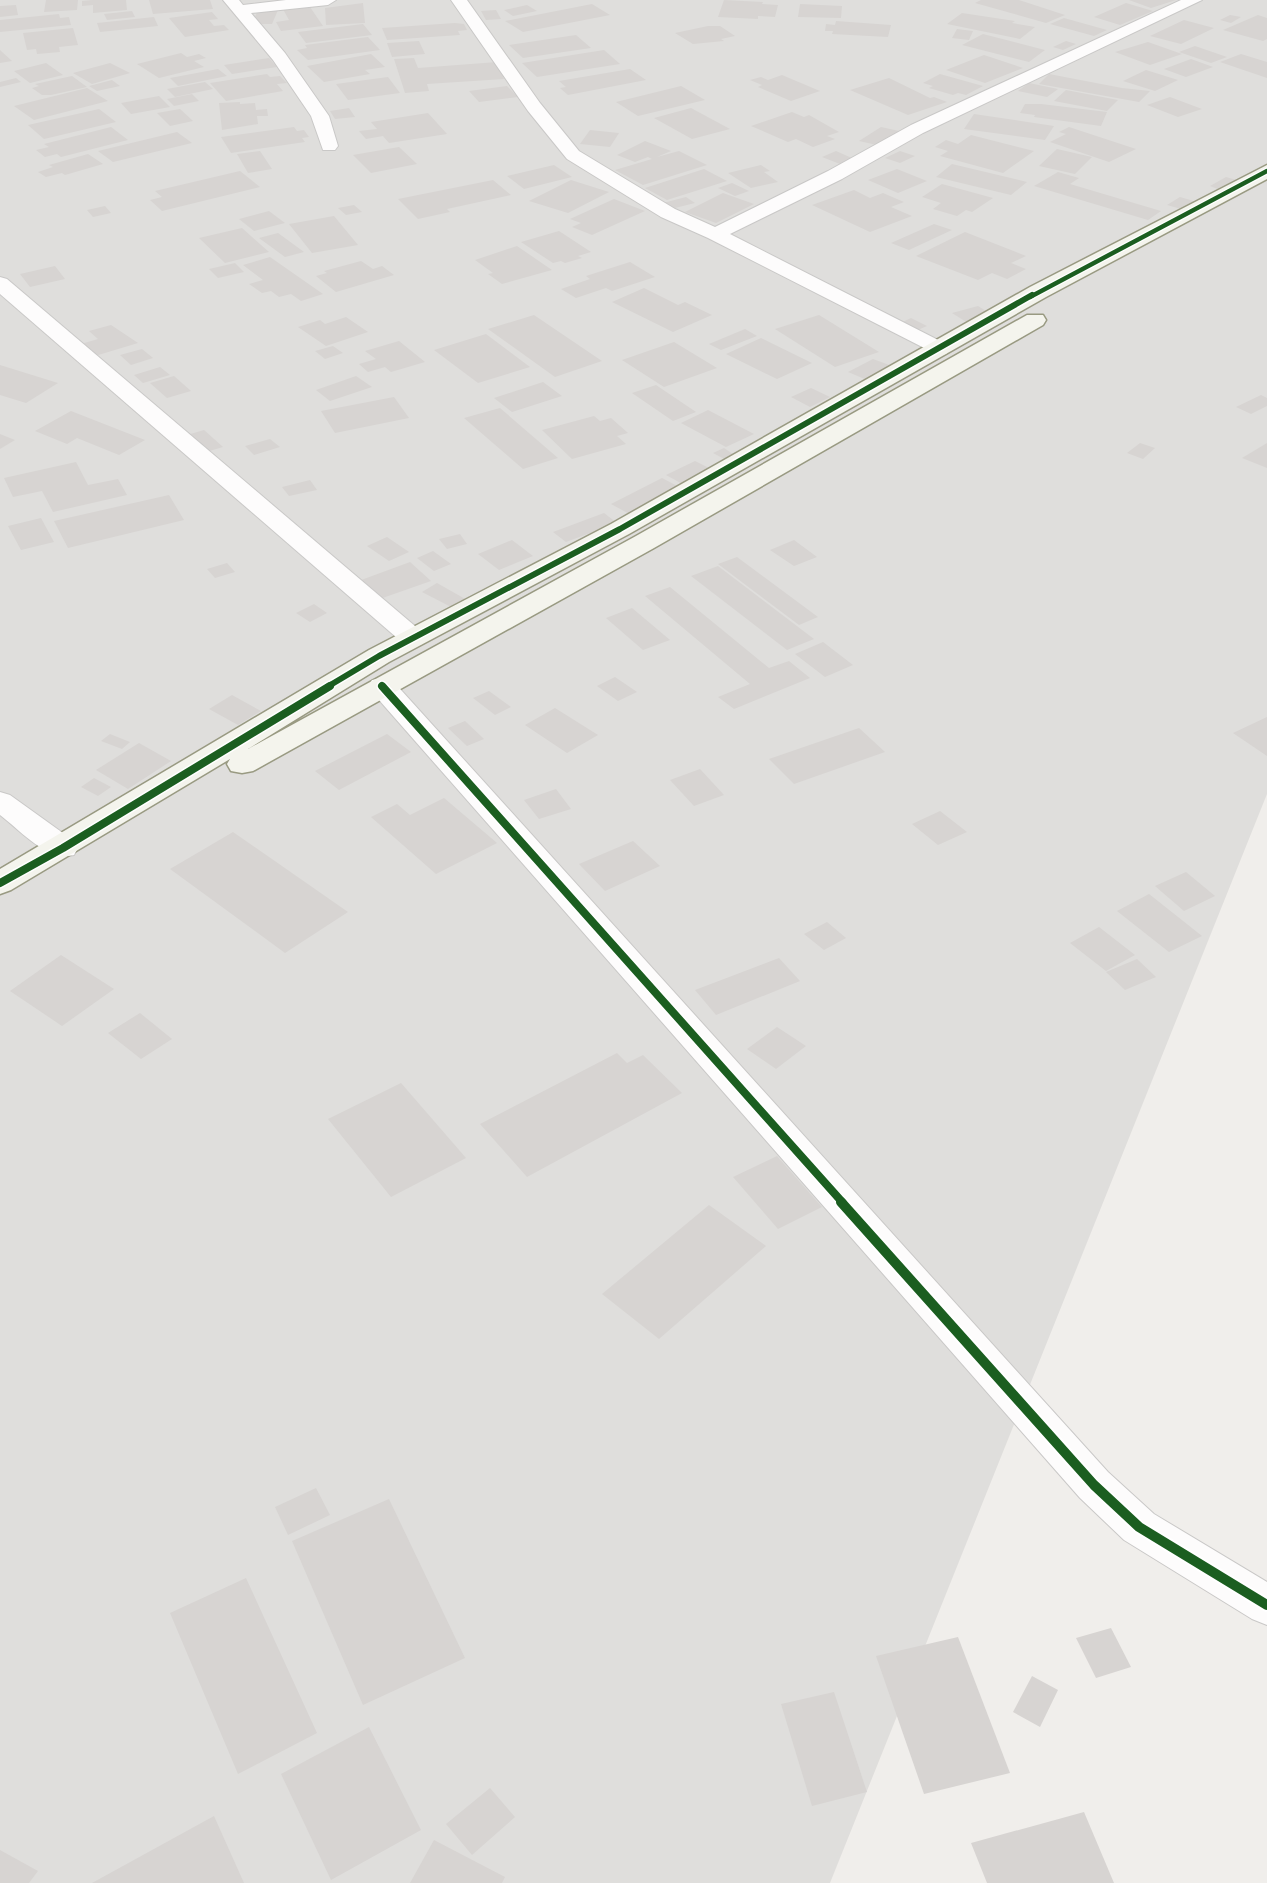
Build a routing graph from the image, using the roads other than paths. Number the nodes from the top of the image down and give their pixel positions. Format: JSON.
{"nodes":[{"id":1,"x":328,"y":0,"type":"edge"},
{"id":2,"x":459,"y":0,"type":"edge"},
{"id":3,"x":1194,"y":0,"type":"edge"},
{"id":4,"x":235,"y":5,"type":"edge"},
{"id":5,"x":329,"y":146,"type":"dead end"},
{"id":6,"x":1267,"y":171,"type":"edge"},
{"id":7,"x":1267,"y":193,"type":"edge"},
{"id":8,"x":715,"y":234,"type":"junction"},
{"id":9,"x":0,"y":283,"type":"edge"},
{"id":10,"x":938,"y":349,"type":"junction"},
{"id":11,"x":620,"y":529,"type":"junction"},
{"id":12,"x":645,"y":542,"type":"junction"},
{"id":13,"x":413,"y":638,"type":"junction"},
{"id":14,"x":382,"y":686,"type":"junction"},
{"id":15,"x":0,"y":801,"type":"edge"},
{"id":16,"x":63,"y":848,"type":"junction"},
{"id":17,"x":0,"y":883,"type":"edge"},
{"id":18,"x":0,"y":900,"type":"edge"},
{"id":19,"x":1267,"y":1605,"type":"edge"}],
"edges":[{"from":1,"to":4,"type":"street"},
{"from":2,"to":8,"type":"street"},
{"from":3,"to":8,"type":"street"},
{"from":4,"to":5,"type":"street"},
{"from":6,"to":10,"type":"street"},
{"from":7,"to":12,"type":"street"},
{"from":8,"to":10,"type":"street"},
{"from":9,"to":13,"type":"street"},
{"from":10,"to":11,"type":"street"},
{"from":11,"to":12,"type":"street"},
{"from":11,"to":13,"type":"street"},
{"from":12,"to":14,"type":"street"},
{"from":13,"to":16,"type":"street"},
{"from":14,"to":18,"type":"street"},
{"from":14,"to":19,"type":"street"},
{"from":15,"to":16,"type":"street"},
{"from":16,"to":17,"type":"street"}]}
